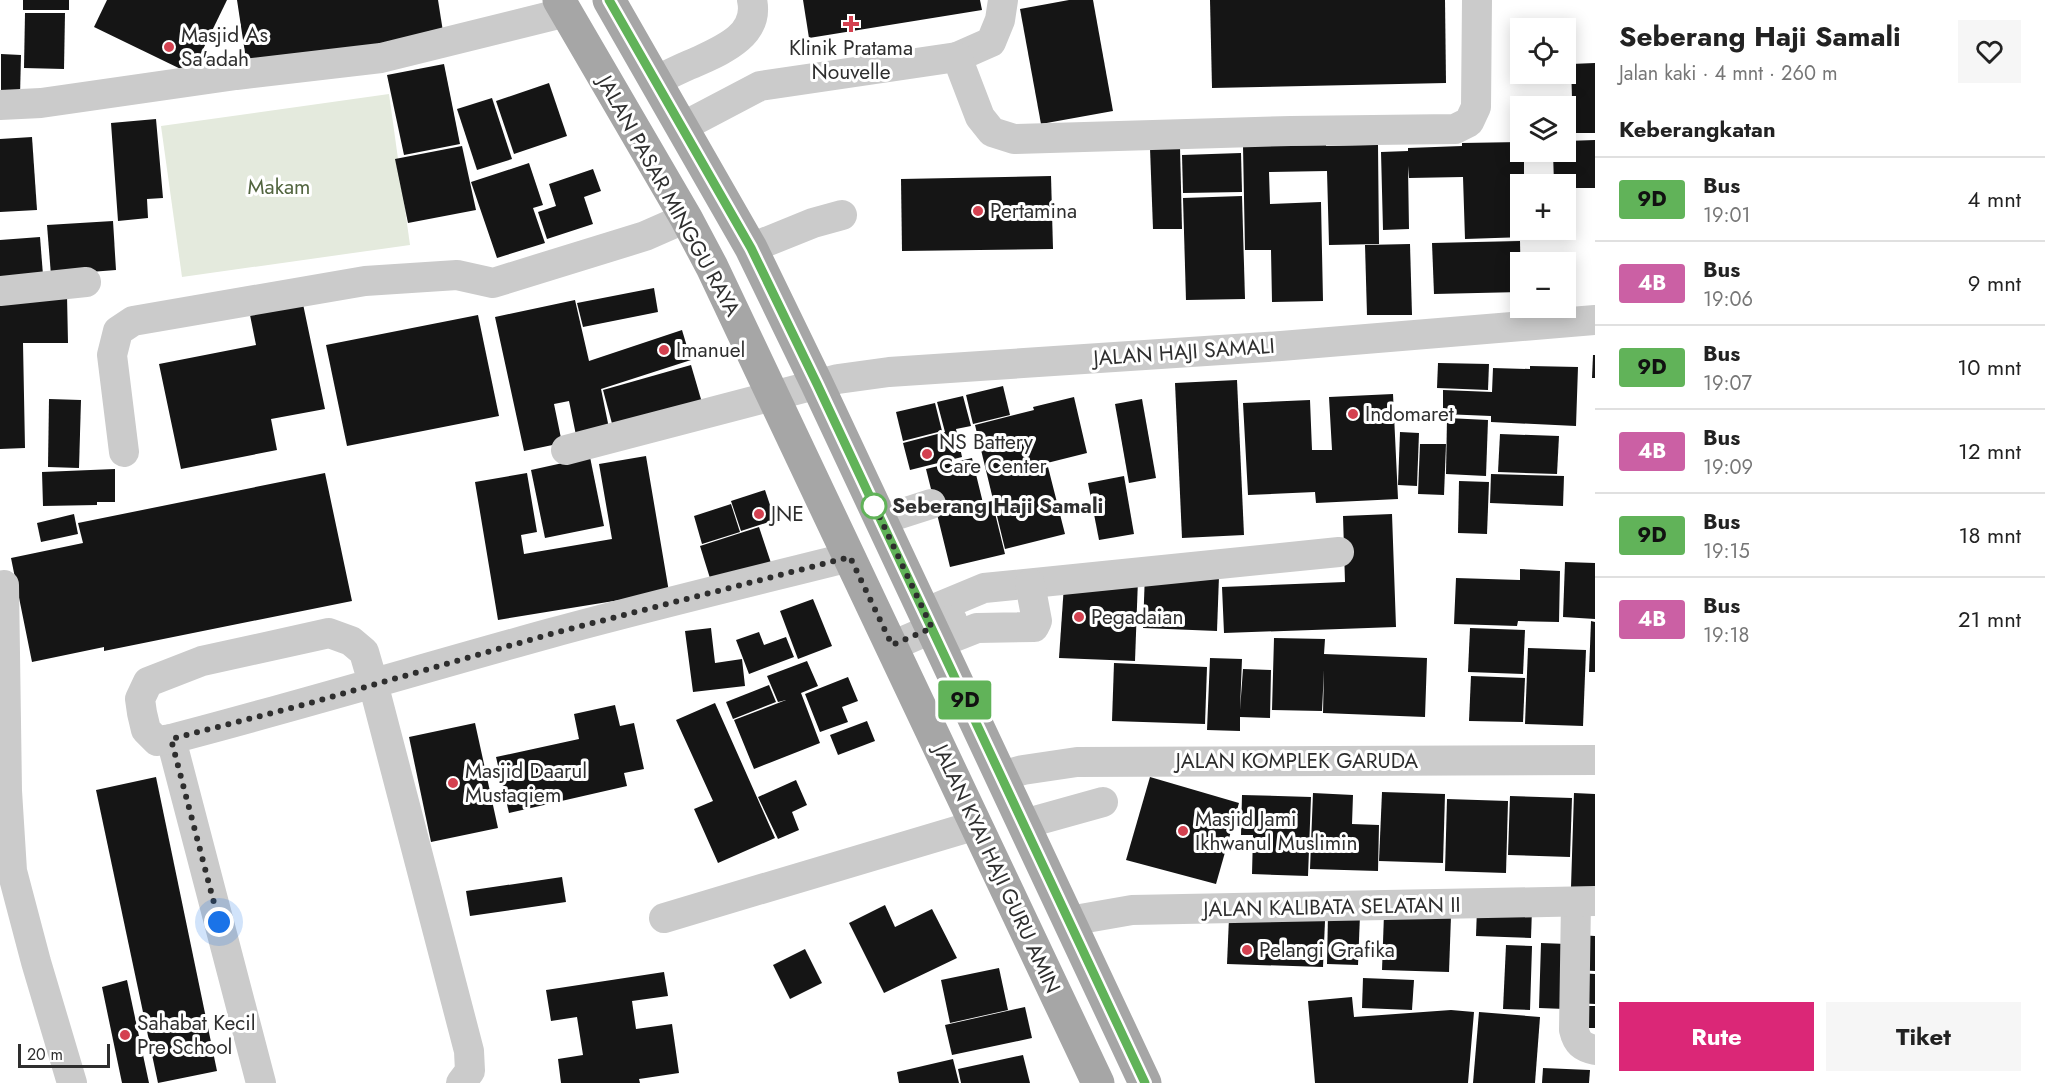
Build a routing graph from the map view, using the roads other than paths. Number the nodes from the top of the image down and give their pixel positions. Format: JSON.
{"nodes":[{"id":1,"x":609,"y":0,"type":"edge"},
{"id":2,"x":752,"y":0,"type":"edge"},
{"id":3,"x":1003,"y":0,"type":"edge"},
{"id":4,"x":1477,"y":0,"type":"edge"},
{"id":5,"x":563,"y":6,"type":"edge"},
{"id":6,"x":957,"y":57,"type":"junction"},
{"id":7,"x":666,"y":76,"type":"junction"},
{"id":8,"x":0,"y":105,"type":"edge"},
{"id":9,"x":689,"y":123,"type":"junction"},
{"id":10,"x":842,"y":215,"type":"dead end"},
{"id":11,"x":686,"y":219,"type":"junction"},
{"id":12,"x":760,"y":243,"type":"junction"},
{"id":13,"x":86,"y":282,"type":"dead end"},
{"id":14,"x":0,"y":291,"type":"edge"},
{"id":15,"x":1595,"y":320,"type":"edge"},
{"id":16,"x":827,"y":382,"type":"junction"},
{"id":17,"x":774,"y":395,"type":"junction"},
{"id":18,"x":566,"y":450,"type":"dead end"},
{"id":19,"x":124,"y":452,"type":"dead end"},
{"id":20,"x":925,"y":506,"type":"dead end"},
{"id":21,"x":885,"y":519,"type":"junction"},
{"id":22,"x":1339,"y":552,"type":"dead end"},
{"id":23,"x":850,"y":557,"type":"junction"},
{"id":24,"x":4,"y":585,"type":"dead end"},
{"id":25,"x":1032,"y":593,"type":"junction"},
{"id":26,"x":950,"y":620,"type":"junction"},
{"id":27,"x":892,"y":645,"type":"junction"},
{"id":28,"x":373,"y":683,"type":"junction"},
{"id":29,"x":171,"y":739,"type":"junction"},
{"id":30,"x":1595,"y":760,"type":"edge"},
{"id":31,"x":1012,"y":773,"type":"junction"},
{"id":32,"x":1103,"y":802,"type":"dead end"},
{"id":33,"x":1039,"y":819,"type":"junction"},
{"id":34,"x":976,"y":825,"type":"junction"},
{"id":35,"x":6,"y":871,"type":"edge"},
{"id":36,"x":1586,"y":902,"type":"edge"},
{"id":37,"x":664,"y":918,"type":"dead end"},
{"id":38,"x":1076,"y":920,"type":"junction"},
{"id":39,"x":1595,"y":1050,"type":"edge"},
{"id":40,"x":72,"y":1083,"type":"edge"},
{"id":41,"x":261,"y":1083,"type":"edge"},
{"id":42,"x":461,"y":1083,"type":"edge"},
{"id":43,"x":1098,"y":1083,"type":"edge"},
{"id":44,"x":1145,"y":1083,"type":"edge"}],
"edges":[{"from":1,"to":7,"type":"main road","name":"JALAN PASAR MINGGU RAYA"},
{"from":2,"to":7,"type":"street"},
{"from":3,"to":6,"type":"street"},
{"from":4,"to":6,"type":"street"},
{"from":5,"to":8,"type":"street"},
{"from":5,"to":11,"type":"main road","name":"JALAN PASAR MINGGU RAYA"},
{"from":6,"to":9,"type":"street"},
{"from":7,"to":9,"type":"main road","name":"JALAN PASAR MINGGU RAYA"},
{"from":9,"to":12,"type":"main road","name":"JALAN PASAR MINGGU RAYA"},
{"from":10,"to":12,"type":"street"},
{"from":11,"to":17,"type":"main road","name":"JALAN PASAR MINGGU RAYA"},
{"from":11,"to":19,"type":"street"},
{"from":12,"to":16,"type":"main road","name":"JALAN PASAR MINGGU RAYA"},
{"from":13,"to":14,"type":"street"},
{"from":15,"to":16,"type":"street","name":"JALAN HAJI SAMALI"},
{"from":16,"to":17,"type":"street","name":"JALAN HAJI SAMALI"},
{"from":16,"to":21,"type":"main road","name":"JALAN KYAI HAJI GURU AMIN"},
{"from":17,"to":18,"type":"street","name":"JALAN HAJI SAMALI"},
{"from":17,"to":23,"type":"main road","name":"JALAN KYAI HAJI GURU AMIN"},
{"from":20,"to":21,"type":"street"},
{"from":21,"to":26,"type":"main road","name":"JALAN KYAI HAJI GURU AMIN"},
{"from":22,"to":25,"type":"street"},
{"from":23,"to":27,"type":"main road","name":"JALAN KYAI HAJI GURU AMIN"},
{"from":23,"to":28,"type":"street"},
{"from":24,"to":35,"type":"street"},
{"from":25,"to":26,"type":"street"},
{"from":25,"to":26,"type":"street"},
{"from":26,"to":27,"type":"street"},
{"from":26,"to":31,"type":"main road","name":"JALAN KYAI HAJI GURU AMIN"},
{"from":27,"to":34,"type":"main road","name":"JALAN KYAI HAJI GURU AMIN"},
{"from":28,"to":29,"type":"street"},
{"from":28,"to":29,"type":"street"},
{"from":28,"to":42,"type":"street"},
{"from":29,"to":41,"type":"street"},
{"from":30,"to":31,"type":"street","name":"JALAN KOMPLEK GARUDA"},
{"from":31,"to":33,"type":"main road","name":"JALAN KYAI HAJI GURU AMIN"},
{"from":32,"to":33,"type":"street"},
{"from":33,"to":38,"type":"main road","name":"JALAN KYAI HAJI GURU AMIN"},
{"from":34,"to":37,"type":"street"},
{"from":34,"to":43,"type":"main road","name":"JALAN KYAI HAJI GURU AMIN"},
{"from":35,"to":40,"type":"street"},
{"from":36,"to":38,"type":"street","name":"JALAN KALIBATA SELATAN II"},
{"from":36,"to":39,"type":"street"},
{"from":38,"to":44,"type":"main road","name":"JALAN KYAI HAJI GURU AMIN"}]}
